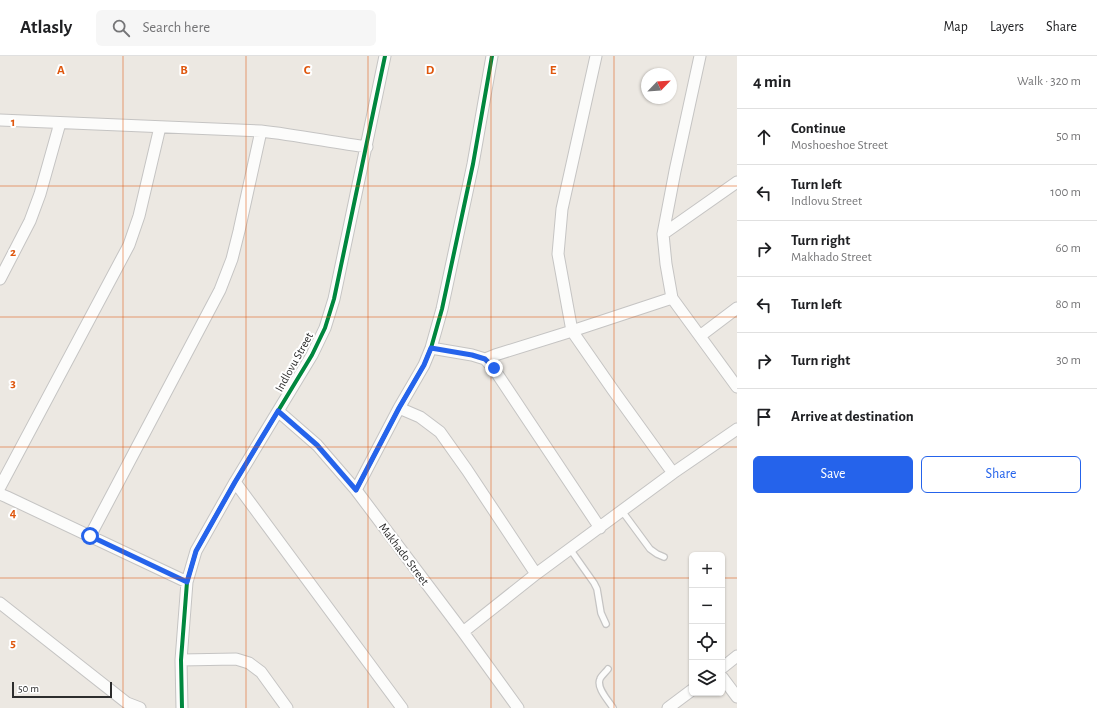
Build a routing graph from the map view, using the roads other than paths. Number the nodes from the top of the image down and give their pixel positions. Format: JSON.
{"nodes":[{"id":1,"x":385,"y":56,"type":"edge"},
{"id":2,"x":492,"y":56,"type":"edge"},
{"id":3,"x":596,"y":56,"type":"edge"},
{"id":4,"x":700,"y":56,"type":"edge"},
{"id":5,"x":0,"y":120,"type":"edge"},
{"id":6,"x":60,"y":123,"type":"junction"},
{"id":7,"x":160,"y":127,"type":"junction"},
{"id":8,"x":261,"y":131,"type":"junction"},
{"id":9,"x":367,"y":147,"type":"junction"},
{"id":10,"x":737,"y":182,"type":"edge"},
{"id":11,"x":663,"y":234,"type":"junction"},
{"id":12,"x":0,"y":279,"type":"edge"},
{"id":13,"x":672,"y":298,"type":"junction"},
{"id":14,"x":737,"y":308,"type":"edge"},
{"id":15,"x":572,"y":331,"type":"junction"},
{"id":16,"x":700,"y":336,"type":"junction"},
{"id":17,"x":431,"y":348,"type":"junction"},
{"id":18,"x":485,"y":359,"type":"junction"},
{"id":19,"x":737,"y":387,"type":"edge"},
{"id":20,"x":399,"y":408,"type":"junction"},
{"id":21,"x":278,"y":411,"type":"junction"},
{"id":22,"x":737,"y":429,"type":"edge"},
{"id":23,"x":673,"y":473,"type":"junction"},
{"id":24,"x":235,"y":482,"type":"junction"},
{"id":25,"x":0,"y":487,"type":"edge"},
{"id":26,"x":356,"y":490,"type":"junction"},
{"id":27,"x":0,"y":494,"type":"edge"},
{"id":28,"x":622,"y":511,"type":"junction"},
{"id":29,"x":600,"y":528,"type":"junction"},
{"id":30,"x":90,"y":536,"type":"junction"},
{"id":31,"x":570,"y":549,"type":"junction"},
{"id":32,"x":664,"y":557,"type":"dead end"},
{"id":33,"x":536,"y":574,"type":"junction"},
{"id":34,"x":187,"y":582,"type":"junction"},
{"id":35,"x":0,"y":603,"type":"edge"},
{"id":36,"x":606,"y":624,"type":"dead end"},
{"id":37,"x":463,"y":632,"type":"junction"},
{"id":38,"x":737,"y":656,"type":"edge"},
{"id":39,"x":181,"y":660,"type":"junction"},
{"id":40,"x":725,"y":666,"type":"edge"},
{"id":41,"x":608,"y":669,"type":"dead end"},
{"id":42,"x":725,"y":681,"type":"edge"},
{"id":43,"x":689,"y":692,"type":"edge"},
{"id":44,"x":737,"y":697,"type":"edge"},
{"id":45,"x":140,"y":708,"type":"edge"},
{"id":46,"x":182,"y":708,"type":"edge"},
{"id":47,"x":287,"y":708,"type":"edge"},
{"id":48,"x":402,"y":708,"type":"edge"},
{"id":49,"x":518,"y":708,"type":"edge"},
{"id":50,"x":613,"y":708,"type":"edge"},
{"id":51,"x":668,"y":708,"type":"edge"}],
"edges":[{"from":1,"to":9,"type":"street","name":"Indlovu Street"},
{"from":2,"to":17,"type":"street"},
{"from":3,"to":15,"type":"street"},
{"from":4,"to":11,"type":"street"},
{"from":5,"to":6,"type":"street"},
{"from":6,"to":7,"type":"street"},
{"from":6,"to":12,"type":"street"},
{"from":7,"to":8,"type":"street"},
{"from":7,"to":25,"type":"street"},
{"from":8,"to":9,"type":"street"},
{"from":8,"to":30,"type":"street"},
{"from":9,"to":21,"type":"street","name":"Indlovu Street"},
{"from":10,"to":11,"type":"street"},
{"from":11,"to":13,"type":"street"},
{"from":13,"to":15,"type":"street"},
{"from":13,"to":16,"type":"street"},
{"from":14,"to":16,"type":"street"},
{"from":15,"to":18,"type":"street"},
{"from":15,"to":23,"type":"street"},
{"from":16,"to":19,"type":"street"},
{"from":17,"to":18,"type":"street"},
{"from":17,"to":20,"type":"street"},
{"from":18,"to":29,"type":"street"},
{"from":20,"to":26,"type":"street"},
{"from":20,"to":33,"type":"street"},
{"from":21,"to":24,"type":"street","name":"Indlovu Street"},
{"from":21,"to":26,"type":"street","name":"Makhado Street"},
{"from":22,"to":23,"type":"street"},
{"from":23,"to":28,"type":"street"},
{"from":24,"to":34,"type":"street","name":"Indlovu Street"},
{"from":24,"to":48,"type":"street"},
{"from":26,"to":37,"type":"street","name":"Makhado Street"},
{"from":27,"to":30,"type":"street"},
{"from":28,"to":29,"type":"street"},
{"from":28,"to":32,"type":"lane"},
{"from":29,"to":31,"type":"street"},
{"from":30,"to":34,"type":"street"},
{"from":31,"to":33,"type":"street"},
{"from":31,"to":36,"type":"lane"},
{"from":33,"to":37,"type":"street"},
{"from":34,"to":39,"type":"street","name":"Indlovu Street"},
{"from":35,"to":45,"type":"street"},
{"from":37,"to":49,"type":"street","name":"Makhado Street"},
{"from":38,"to":40,"type":"street"},
{"from":39,"to":46,"type":"street","name":"Indlovu Street"},
{"from":39,"to":47,"type":"street"},
{"from":41,"to":50,"type":"lane"},
{"from":42,"to":44,"type":"street"},
{"from":43,"to":51,"type":"street"}]}
